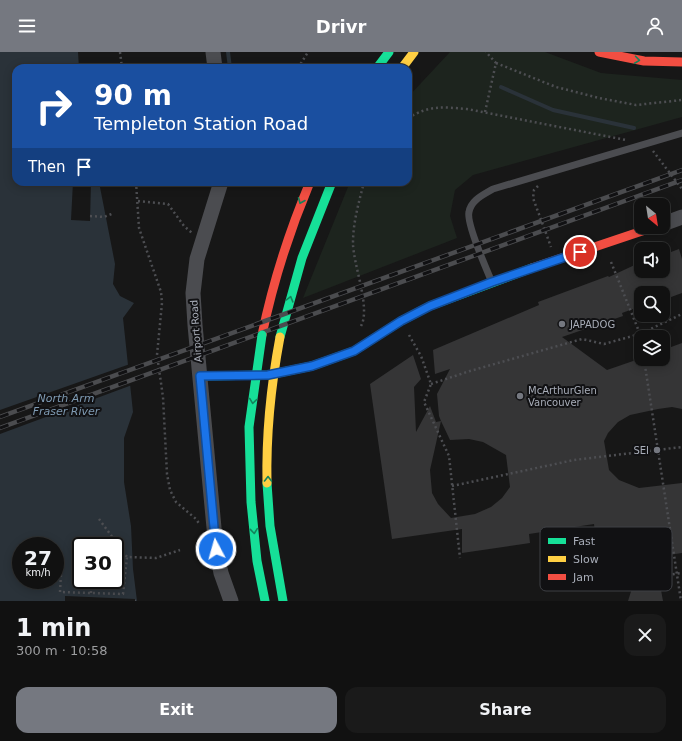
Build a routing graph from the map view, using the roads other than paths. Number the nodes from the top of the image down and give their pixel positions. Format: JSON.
{"nodes":[{"id":1,"x":213,"y":52,"type":"edge"},
{"id":2,"x":389,"y":52,"type":"edge"},
{"id":3,"x":414,"y":52,"type":"edge"},
{"id":4,"x":599,"y":52,"type":"edge"},
{"id":5,"x":682,"y":62,"type":"edge"},
{"id":6,"x":214,"y":64,"type":"edge"},
{"id":7,"x":380,"y":64,"type":"edge"},
{"id":8,"x":405,"y":64,"type":"edge"},
{"id":9,"x":682,"y":133,"type":"edge"},
{"id":10,"x":220,"y":186,"type":"edge"},
{"id":11,"x":308,"y":186,"type":"edge"},
{"id":12,"x":330,"y":186,"type":"edge"},
{"id":13,"x":682,"y":217,"type":"edge"},
{"id":14,"x":670,"y":221,"type":"edge"},
{"id":15,"x":634,"y":234,"type":"edge"},
{"id":16,"x":492,"y":282,"type":"junction"},
{"id":17,"x":200,"y":376,"type":"junction"},
{"id":18,"x":231,"y":601,"type":"edge"},
{"id":19,"x":265,"y":601,"type":"edge"},
{"id":20,"x":283,"y":601,"type":"edge"}],
"edges":[{"from":1,"to":6,"type":"street"},
{"from":2,"to":7,"type":"main road"},
{"from":3,"to":8,"type":"main road"},
{"from":4,"to":5,"type":"main road","one_way":true},
{"from":9,"to":16,"type":"lane"},
{"from":10,"to":17,"type":"street","name":"Airport Road"},
{"from":11,"to":19,"type":"main road","one_way":true,"bridge":true},
{"from":20,"to":12,"type":"main road","one_way":true,"bridge":true},
{"from":13,"to":14,"type":"street"},
{"from":15,"to":16,"type":"main road"},
{"from":16,"to":17,"type":"main road"},
{"from":17,"to":18,"type":"street","name":"Airport Road"}]}
